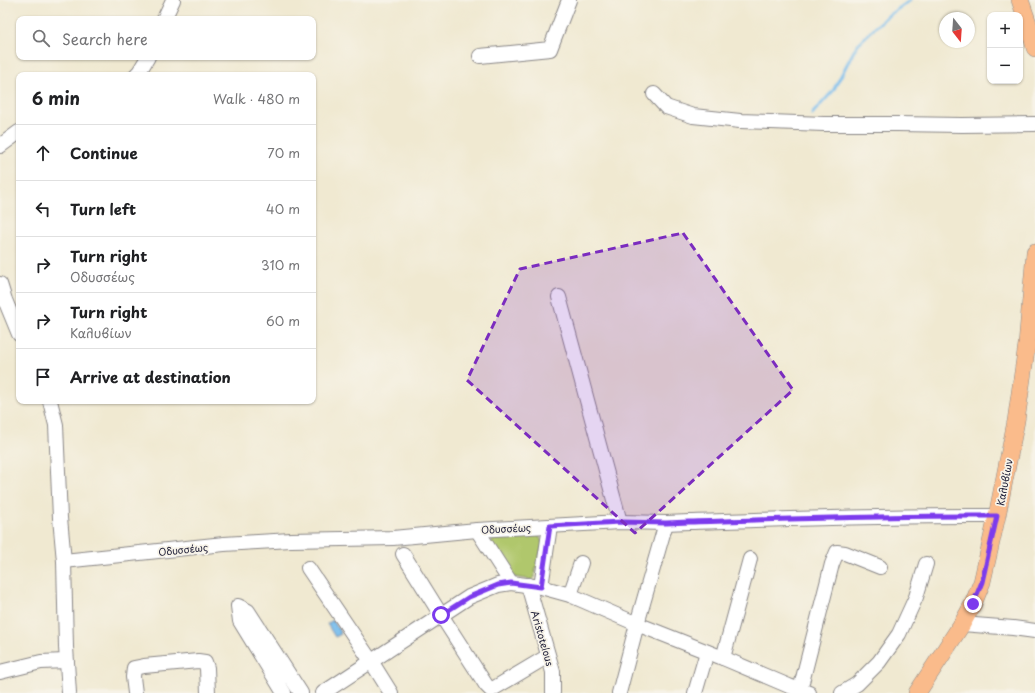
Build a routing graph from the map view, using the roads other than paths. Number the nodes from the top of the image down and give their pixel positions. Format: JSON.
{"nodes":[{"id":1,"x":173,"y":0,"type":"edge"},
{"id":2,"x":570,"y":0,"type":"edge"},
{"id":3,"x":1020,"y":0,"type":"edge"},
{"id":4,"x":165,"y":16,"type":"edge"},
{"id":5,"x":1035,"y":48,"type":"edge"},
{"id":6,"x":480,"y":56,"type":"dead end"},
{"id":7,"x":146,"y":60,"type":"edge"},
{"id":8,"x":139,"y":72,"type":"edge"},
{"id":9,"x":654,"y":94,"type":"dead end"},
{"id":10,"x":1035,"y":124,"type":"edge"},
{"id":11,"x":16,"y":134,"type":"edge"},
{"id":12,"x":0,"y":146,"type":"edge"},
{"id":13,"x":1035,"y":252,"type":"edge"},
{"id":14,"x":1034,"y":277,"type":"edge"},
{"id":15,"x":0,"y":284,"type":"edge"},
{"id":16,"x":559,"y":297,"type":"dead end"},
{"id":17,"x":1033,"y":308,"type":"edge"},
{"id":18,"x":16,"y":327,"type":"edge"},
{"id":19,"x":51,"y":404,"type":"edge"},
{"id":20,"x":997,"y":516,"type":"junction"},
{"id":21,"x":620,"y":522,"type":"junction"},
{"id":22,"x":666,"y":523,"type":"junction"},
{"id":23,"x":550,"y":526,"type":"junction"},
{"id":24,"x":477,"y":530,"type":"junction"},
{"id":25,"x":403,"y":554,"type":"dead end"},
{"id":26,"x":750,"y":559,"type":"dead end"},
{"id":27,"x":64,"y":561,"type":"junction"},
{"id":28,"x":581,"y":563,"type":"dead end"},
{"id":29,"x":926,"y":564,"type":"dead end"},
{"id":30,"x":880,"y":567,"type":"dead end"},
{"id":31,"x":308,"y":568,"type":"dead end"},
{"id":32,"x":511,"y":583,"type":"junction"},
{"id":33,"x":534,"y":586,"type":"junction"},
{"id":34,"x":570,"y":595,"type":"junction"},
{"id":35,"x":441,"y":615,"type":"junction"},
{"id":36,"x":638,"y":624,"type":"junction"},
{"id":37,"x":962,"y":624,"type":"junction"},
{"id":38,"x":1035,"y":630,"type":"edge"},
{"id":39,"x":707,"y":652,"type":"junction"},
{"id":40,"x":548,"y":656,"type":"junction"},
{"id":41,"x":723,"y":658,"type":"junction"},
{"id":42,"x":66,"y":661,"type":"junction"},
{"id":43,"x":371,"y":661,"type":"junction"},
{"id":44,"x":0,"y":672,"type":"edge"},
{"id":45,"x":927,"y":678,"type":"junction"},
{"id":46,"x":796,"y":691,"type":"edge"},
{"id":47,"x":69,"y":693,"type":"edge"},
{"id":48,"x":135,"y":693,"type":"edge"},
{"id":49,"x":208,"y":693,"type":"edge"},
{"id":50,"x":284,"y":693,"type":"edge"},
{"id":51,"x":301,"y":693,"type":"edge"},
{"id":52,"x":322,"y":693,"type":"edge"},
{"id":53,"x":391,"y":693,"type":"edge"},
{"id":54,"x":553,"y":693,"type":"edge"},
{"id":55,"x":619,"y":693,"type":"edge"},
{"id":56,"x":695,"y":693,"type":"edge"},
{"id":57,"x":842,"y":693,"type":"edge"},
{"id":58,"x":909,"y":693,"type":"edge"},
{"id":59,"x":917,"y":693,"type":"edge"}],
"edges":[{"from":1,"to":4,"type":"street"},
{"from":2,"to":6,"type":"street"},
{"from":3,"to":5,"type":"main road"},
{"from":7,"to":8,"type":"street"},
{"from":9,"to":10,"type":"street"},
{"from":11,"to":12,"type":"street"},
{"from":13,"to":14,"type":"main road","name":"Καλυβίων"},
{"from":14,"to":17,"type":"main road","name":"Καλυβίων"},
{"from":15,"to":18,"type":"street"},
{"from":16,"to":21,"type":"street"},
{"from":17,"to":20,"type":"main road","name":"Καλυβίων"},
{"from":19,"to":27,"type":"street"},
{"from":20,"to":22,"type":"street","name":"Οδυσσέως"},
{"from":20,"to":37,"type":"main road","name":"Καλυβίων"},
{"from":21,"to":22,"type":"street","name":"Οδυσσέως"},
{"from":21,"to":23,"type":"street","name":"Οδυσσέως"},
{"from":22,"to":36,"type":"street"},
{"from":23,"to":24,"type":"street","name":"Οδυσσέως"},
{"from":23,"to":33,"type":"street"},
{"from":24,"to":27,"type":"street","name":"Οδυσσέως"},
{"from":24,"to":32,"type":"street"},
{"from":25,"to":35,"type":"street"},
{"from":26,"to":41,"type":"street"},
{"from":27,"to":42,"type":"street"},
{"from":28,"to":34,"type":"street"},
{"from":29,"to":57,"type":"street"},
{"from":30,"to":46,"type":"street"},
{"from":31,"to":43,"type":"street"},
{"from":32,"to":33,"type":"street"},
{"from":32,"to":35,"type":"street"},
{"from":33,"to":34,"type":"street"},
{"from":33,"to":40,"type":"street","name":"Aristotelous"},
{"from":34,"to":36,"type":"street"},
{"from":35,"to":40,"type":"street"},
{"from":35,"to":43,"type":"street"},
{"from":36,"to":39,"type":"street"},
{"from":36,"to":55,"type":"street"},
{"from":37,"to":38,"type":"street"},
{"from":37,"to":45,"type":"main road","name":"Καλυβίων"},
{"from":39,"to":41,"type":"street"},
{"from":39,"to":56,"type":"street"},
{"from":40,"to":54,"type":"street","name":"Aristotelous"},
{"from":41,"to":46,"type":"street"},
{"from":42,"to":44,"type":"street"},
{"from":42,"to":47,"type":"street"},
{"from":43,"to":52,"type":"street"},
{"from":43,"to":53,"type":"street"},
{"from":45,"to":58,"type":"street"},
{"from":45,"to":59,"type":"main road","name":"Καλυβίων"},
{"from":48,"to":49,"type":"street"},
{"from":50,"to":51,"type":"street"}]}
